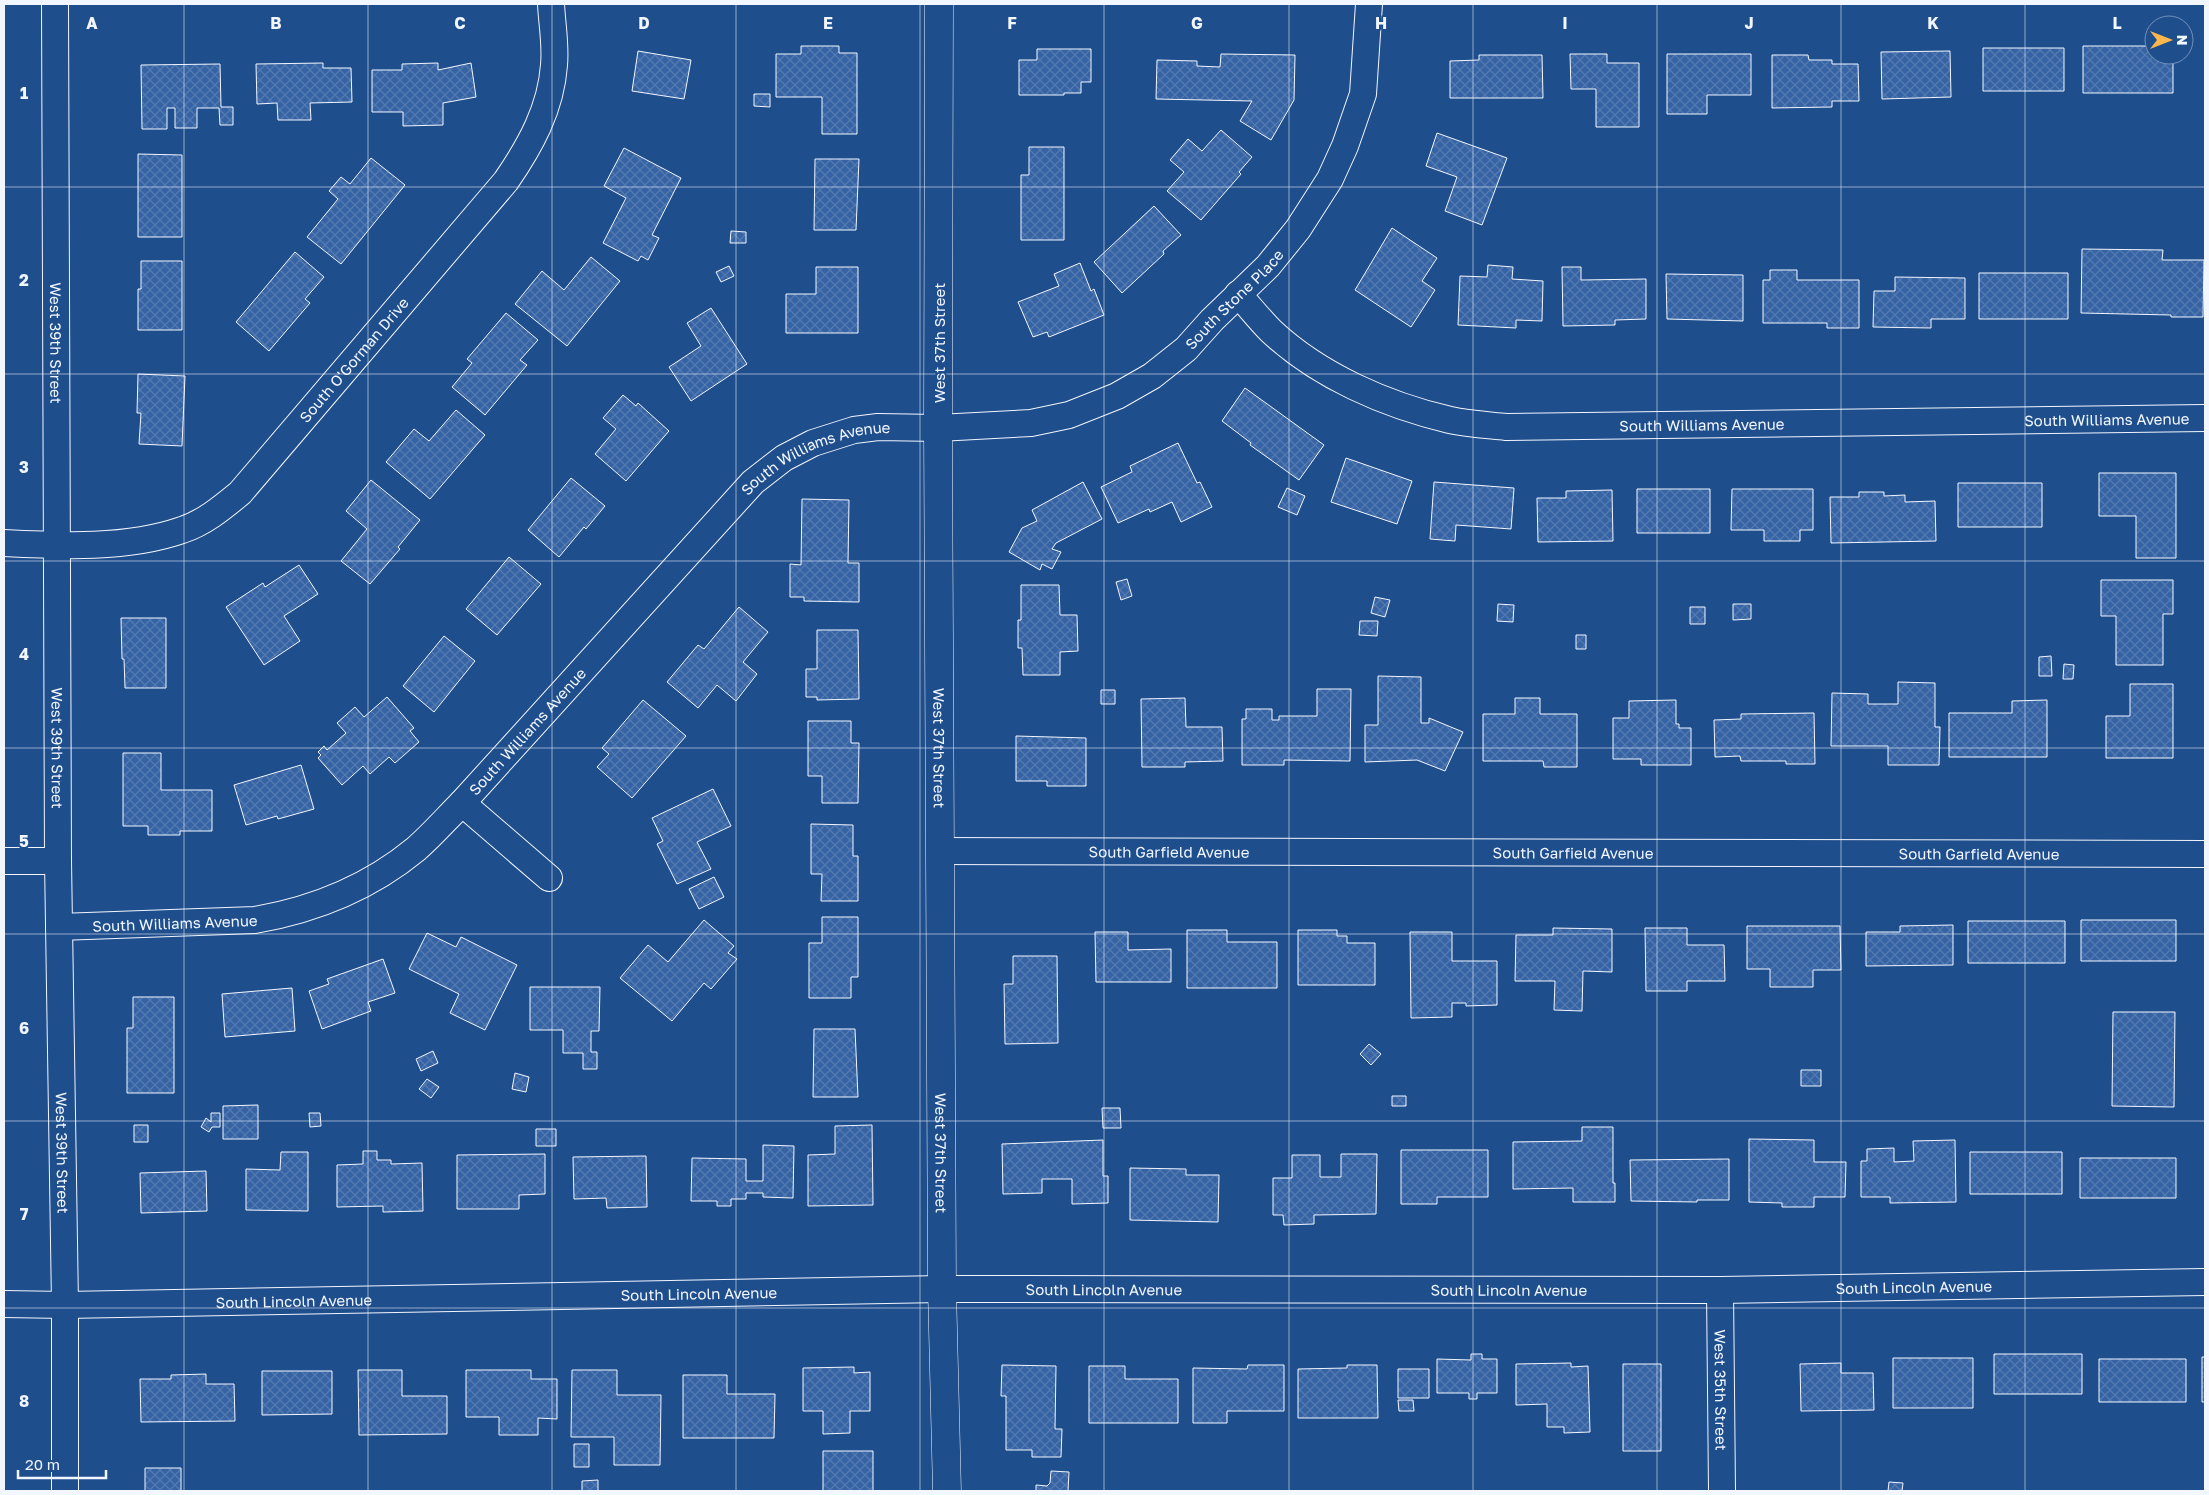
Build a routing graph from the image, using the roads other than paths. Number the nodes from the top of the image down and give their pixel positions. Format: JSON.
{"nodes":[{"id":1,"x":56,"y":4,"type":"edge"},
{"id":2,"x":551,"y":4,"type":"edge"},
{"id":3,"x":939,"y":4,"type":"edge"},
{"id":4,"x":1369,"y":4,"type":"edge"},
{"id":5,"x":1238,"y":294,"type":"junction"},
{"id":6,"x":2205,"y":418,"type":"edge"},
{"id":7,"x":938,"y":428,"type":"junction"},
{"id":8,"x":4,"y":542,"type":"edge"},
{"id":9,"x":57,"y":546,"type":"junction"},
{"id":10,"x":462,"y":803,"type":"junction"},
{"id":11,"x":941,"y":851,"type":"junction"},
{"id":12,"x":2205,"y":854,"type":"edge"},
{"id":13,"x":4,"y":861,"type":"edge"},
{"id":14,"x":58,"y":861,"type":"junction"},
{"id":15,"x":549,"y":878,"type":"dead end"},
{"id":16,"x":59,"y":927,"type":"junction"},
{"id":17,"x":2205,"y":1282,"type":"edge"},
{"id":18,"x":942,"y":1290,"type":"junction"},
{"id":19,"x":1720,"y":1290,"type":"junction"},
{"id":20,"x":4,"y":1304,"type":"edge"},
{"id":21,"x":65,"y":1305,"type":"junction"},
{"id":22,"x":65,"y":1491,"type":"edge"},
{"id":23,"x":946,"y":1491,"type":"edge"},
{"id":24,"x":1722,"y":1491,"type":"edge"}],
"edges":[{"from":1,"to":9,"type":"street","name":"West 39th Street"},
{"from":2,"to":9,"type":"street","name":"South O'Gorman Drive"},
{"from":3,"to":7,"type":"street","name":"West 37th Street"},
{"from":4,"to":5,"type":"street","name":"South Stone Place"},
{"from":5,"to":6,"type":"street","name":"South Williams Avenue"},
{"from":5,"to":7,"type":"street","name":"South Stone Place"},
{"from":7,"to":10,"type":"street","name":"South Williams Avenue"},
{"from":7,"to":11,"type":"street","name":"West 37th Street"},
{"from":8,"to":9,"type":"street","name":"South O'Gorman Drive"},
{"from":9,"to":14,"type":"street","name":"West 39th Street"},
{"from":10,"to":15,"type":"street"},
{"from":10,"to":16,"type":"street","name":"South Williams Avenue"},
{"from":11,"to":12,"type":"street","name":"South Garfield Avenue"},
{"from":11,"to":18,"type":"street","name":"West 37th Street"},
{"from":13,"to":14,"type":"street"},
{"from":14,"to":16,"type":"street","name":"West 39th Street"},
{"from":16,"to":21,"type":"street","name":"West 39th Street"},
{"from":17,"to":19,"type":"street","name":"South Lincoln Avenue"},
{"from":18,"to":19,"type":"street","name":"South Lincoln Avenue"},
{"from":18,"to":21,"type":"street","name":"South Lincoln Avenue"},
{"from":18,"to":23,"type":"street","name":"West 37th Street"},
{"from":19,"to":24,"type":"street","name":"West 35th Street"},
{"from":20,"to":21,"type":"street","name":"South Lincoln Avenue"},
{"from":21,"to":22,"type":"street","name":"West 39th Street"}]}
